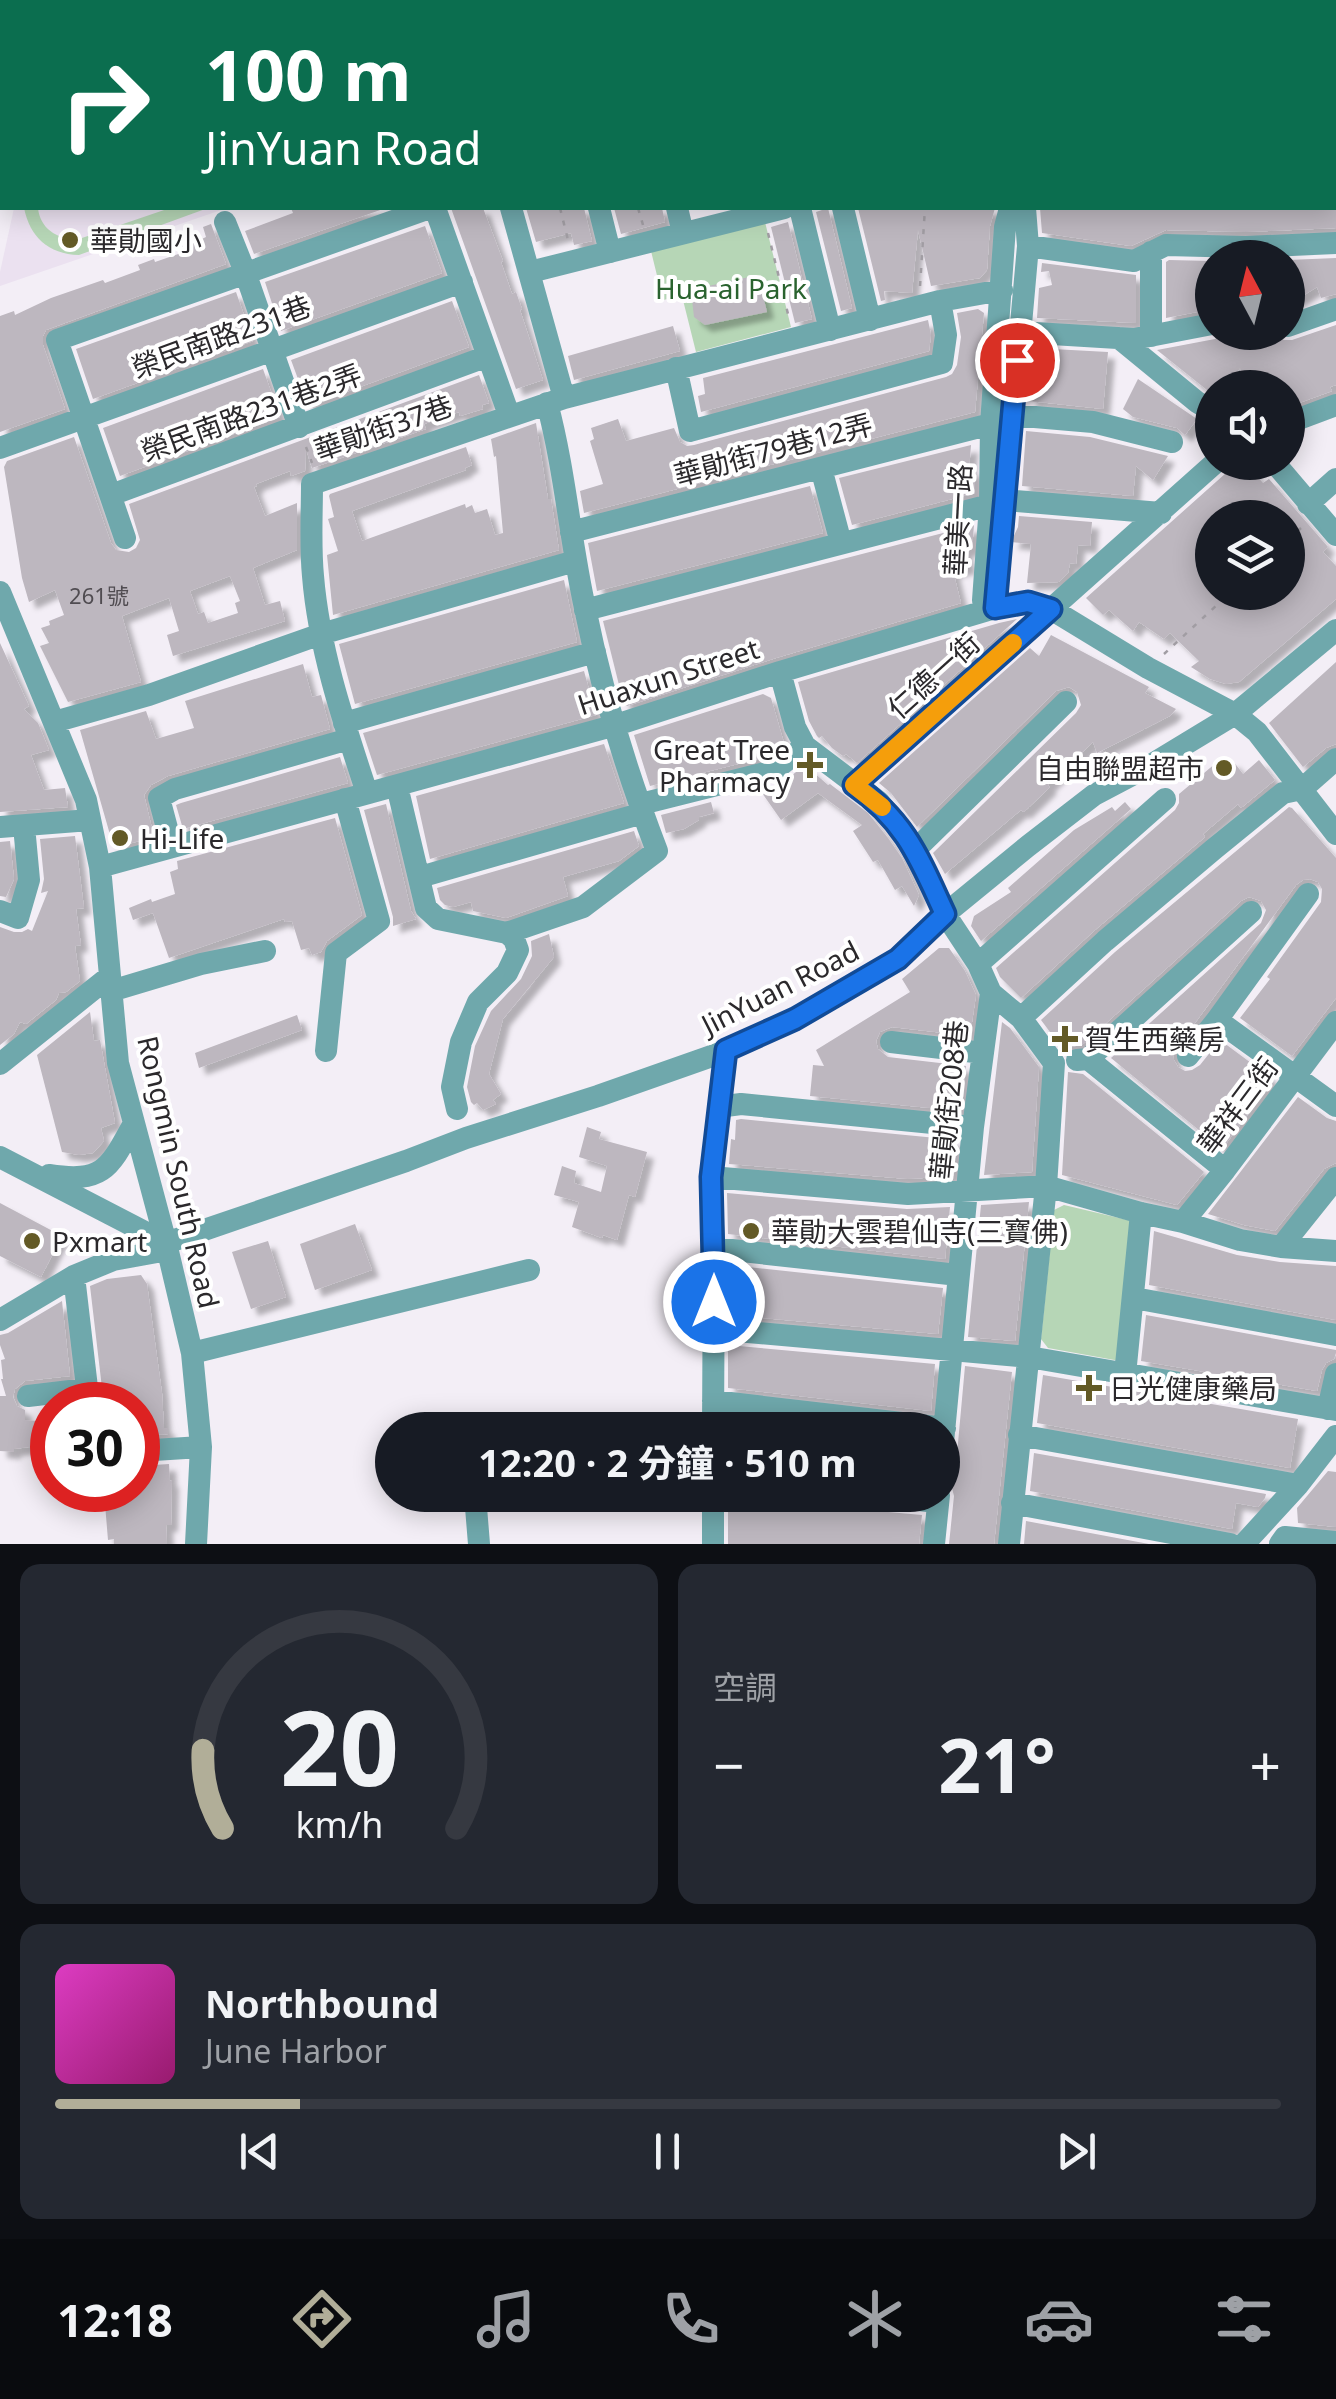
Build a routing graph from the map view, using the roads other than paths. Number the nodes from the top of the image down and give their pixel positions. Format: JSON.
{"nodes":[{"id":1,"x":426,"y":210,"type":"edge"},
{"id":2,"x":433,"y":210,"type":"edge"},
{"id":3,"x":513,"y":210,"type":"edge"},
{"id":4,"x":600,"y":210,"type":"edge"},
{"id":5,"x":677,"y":210,"type":"edge"},
{"id":6,"x":764,"y":210,"type":"edge"},
{"id":7,"x":800,"y":210,"type":"edge"},
{"id":8,"x":843,"y":210,"type":"edge"},
{"id":9,"x":1009,"y":210,"type":"edge"},
{"id":10,"x":1025,"y":210,"type":"edge"},
{"id":11,"x":225,"y":222,"type":"dead end"},
{"id":12,"x":683,"y":233,"type":"junction"},
{"id":13,"x":1336,"y":244,"type":"edge"},
{"id":14,"x":1028,"y":246,"type":"junction"},
{"id":15,"x":1305,"y":247,"type":"edge"},
{"id":16,"x":1195,"y":248,"type":"edge"},
{"id":17,"x":610,"y":252,"type":"junction"},
{"id":18,"x":1151,"y":252,"type":"junction"},
{"id":19,"x":244,"y":272,"type":"junction"},
{"id":20,"x":530,"y":272,"type":"junction"},
{"id":21,"x":462,"y":282,"type":"junction"},
{"id":22,"x":1002,"y":290,"type":"junction"},
{"id":23,"x":929,"y":304,"type":"junction"},
{"id":24,"x":1336,"y":309,"type":"edge"},
{"id":25,"x":870,"y":320,"type":"junction"},
{"id":26,"x":1305,"y":320,"type":"edge"},
{"id":27,"x":1195,"y":327,"type":"edge"},
{"id":28,"x":830,"y":330,"type":"junction"},
{"id":29,"x":1019,"y":332,"type":"junction"},
{"id":30,"x":1151,"y":336,"type":"junction"},
{"id":31,"x":1119,"y":338,"type":"junction"},
{"id":32,"x":272,"y":349,"type":"junction"},
{"id":33,"x":488,"y":356,"type":"junction"},
{"id":34,"x":676,"y":368,"type":"junction"},
{"id":35,"x":556,"y":400,"type":"junction"},
{"id":36,"x":1195,"y":400,"type":"edge"},
{"id":37,"x":1336,"y":406,"type":"edge"},
{"id":38,"x":509,"y":415,"type":"junction"},
{"id":39,"x":1305,"y":417,"type":"edge"},
{"id":40,"x":84,"y":418,"type":"junction"},
{"id":41,"x":1002,"y":420,"type":"junction"},
{"id":42,"x":299,"y":427,"type":"junction"},
{"id":43,"x":1172,"y":442,"type":"dead end"},
{"id":44,"x":0,"y":448,"type":"edge"},
{"id":45,"x":821,"y":468,"type":"junction"},
{"id":46,"x":1336,"y":479,"type":"edge"},
{"id":47,"x":1197,"y":480,"type":"edge"},
{"id":48,"x":1289,"y":480,"type":"edge"},
{"id":49,"x":111,"y":495,"type":"junction"},
{"id":50,"x":997,"y":502,"type":"junction"},
{"id":51,"x":1308,"y":504,"type":"junction"},
{"id":52,"x":1161,"y":513,"type":"junction"},
{"id":53,"x":571,"y":532,"type":"junction"},
{"id":54,"x":1336,"y":535,"type":"edge"},
{"id":55,"x":125,"y":538,"type":"dead end"},
{"id":56,"x":841,"y":544,"type":"junction"},
{"id":57,"x":575,"y":560,"type":"junction"},
{"id":58,"x":1,"y":598,"type":"edge"},
{"id":59,"x":995,"y":608,"type":"junction"},
{"id":60,"x":1051,"y":609,"type":"junction"},
{"id":61,"x":585,"y":610,"type":"junction"},
{"id":62,"x":1336,"y":630,"type":"edge"},
{"id":63,"x":321,"y":634,"type":"junction"},
{"id":64,"x":595,"y":652,"type":"junction"},
{"id":65,"x":780,"y":672,"type":"junction"},
{"id":66,"x":1066,"y":702,"type":"dead end"},
{"id":67,"x":1235,"y":714,"type":"junction"},
{"id":68,"x":54,"y":722,"type":"junction"},
{"id":69,"x":616,"y":725,"type":"junction"},
{"id":70,"x":347,"y":731,"type":"junction"},
{"id":71,"x":805,"y":746,"type":"junction"},
{"id":72,"x":1336,"y":758,"type":"edge"},
{"id":73,"x":854,"y":785,"type":"junction"},
{"id":74,"x":397,"y":786,"type":"junction"},
{"id":75,"x":1302,"y":789,"type":"junction"},
{"id":76,"x":356,"y":796,"type":"junction"},
{"id":77,"x":1165,"y":799,"type":"dead end"},
{"id":78,"x":642,"y":809,"type":"junction"},
{"id":79,"x":90,"y":820,"type":"junction"},
{"id":80,"x":24,"y":826,"type":"junction"},
{"id":81,"x":0,"y":827,"type":"edge"},
{"id":82,"x":1336,"y":834,"type":"edge"},
{"id":83,"x":172,"y":847,"type":"junction"},
{"id":84,"x":915,"y":850,"type":"junction"},
{"id":85,"x":100,"y":867,"type":"junction"},
{"id":86,"x":420,"y":878,"type":"junction"},
{"id":87,"x":1308,"y":894,"type":"dead end"},
{"id":88,"x":0,"y":911,"type":"edge"},
{"id":89,"x":1251,"y":912,"type":"dead end"},
{"id":90,"x":945,"y":914,"type":"junction"},
{"id":91,"x":507,"y":933,"type":"junction"},
{"id":92,"x":265,"y":951,"type":"dead end"},
{"id":93,"x":978,"y":964,"type":"junction"},
{"id":94,"x":110,"y":983,"type":"junction"},
{"id":95,"x":991,"y":992,"type":"junction"},
{"id":96,"x":1021,"y":1018,"type":"junction"},
{"id":97,"x":1217,"y":1020,"type":"junction"},
{"id":98,"x":1336,"y":1022,"type":"edge"},
{"id":99,"x":891,"y":1042,"type":"dead end"},
{"id":100,"x":326,"y":1050,"type":"dead end"},
{"id":101,"x":726,"y":1050,"type":"junction"},
{"id":102,"x":983,"y":1053,"type":"junction"},
{"id":103,"x":1188,"y":1056,"type":"dead end"},
{"id":104,"x":1088,"y":1059,"type":"junction"},
{"id":105,"x":1054,"y":1063,"type":"junction"},
{"id":106,"x":0,"y":1064,"type":"edge"},
{"id":107,"x":1296,"y":1077,"type":"junction"},
{"id":108,"x":718,"y":1106,"type":"junction"},
{"id":109,"x":1336,"y":1106,"type":"edge"},
{"id":110,"x":458,"y":1109,"type":"dead end"},
{"id":111,"x":133,"y":1124,"type":"junction"},
{"id":112,"x":974,"y":1127,"type":"junction"},
{"id":113,"x":0,"y":1157,"type":"edge"},
{"id":114,"x":1225,"y":1170,"type":"junction"},
{"id":115,"x":30,"y":1172,"type":"junction"},
{"id":116,"x":711,"y":1177,"type":"junction"},
{"id":117,"x":1336,"y":1178,"type":"edge"},
{"id":118,"x":1046,"y":1186,"type":"junction"},
{"id":119,"x":968,"y":1191,"type":"junction"},
{"id":120,"x":1141,"y":1213,"type":"junction"},
{"id":121,"x":1183,"y":1222,"type":"junction"},
{"id":122,"x":167,"y":1246,"type":"junction"},
{"id":123,"x":1281,"y":1247,"type":"junction"},
{"id":124,"x":714,"y":1248,"type":"junction"},
{"id":125,"x":1336,"y":1252,"type":"edge"},
{"id":126,"x":530,"y":1270,"type":"dead end"},
{"id":127,"x":958,"y":1275,"type":"junction"},
{"id":128,"x":74,"y":1276,"type":"junction"},
{"id":129,"x":1134,"y":1298,"type":"junction"},
{"id":130,"x":0,"y":1320,"type":"edge"},
{"id":131,"x":714,"y":1329,"type":"junction"},
{"id":132,"x":1336,"y":1335,"type":"edge"},
{"id":133,"x":951,"y":1351,"type":"junction"},
{"id":134,"x":192,"y":1353,"type":"junction"},
{"id":135,"x":1029,"y":1357,"type":"junction"},
{"id":136,"x":1125,"y":1374,"type":"junction"},
{"id":137,"x":1336,"y":1374,"type":"edge"},
{"id":138,"x":86,"y":1382,"type":"edge"},
{"id":139,"x":714,"y":1402,"type":"junction"},
{"id":140,"x":1332,"y":1410,"type":"edge"},
{"id":141,"x":714,"y":1412,"type":"edge"},
{"id":142,"x":803,"y":1412,"type":"edge"},
{"id":143,"x":946,"y":1412,"type":"edge"},
{"id":144,"x":1020,"y":1435,"type":"junction"},
{"id":145,"x":1336,"y":1436,"type":"edge"},
{"id":146,"x":202,"y":1447,"type":"junction"},
{"id":147,"x":160,"y":1449,"type":"edge"},
{"id":148,"x":1298,"y":1485,"type":"junction"},
{"id":149,"x":1012,"y":1503,"type":"junction"},
{"id":150,"x":476,"y":1512,"type":"edge"},
{"id":151,"x":713,"y":1512,"type":"edge"},
{"id":152,"x":937,"y":1512,"type":"edge"},
{"id":153,"x":1336,"y":1542,"type":"edge"},
{"id":154,"x":196,"y":1544,"type":"edge"},
{"id":155,"x":479,"y":1544,"type":"edge"},
{"id":156,"x":713,"y":1544,"type":"edge"},
{"id":157,"x":934,"y":1544,"type":"edge"},
{"id":158,"x":1009,"y":1544,"type":"edge"},
{"id":159,"x":1230,"y":1544,"type":"edge"},
{"id":160,"x":1244,"y":1544,"type":"edge"},
{"id":161,"x":1280,"y":1544,"type":"edge"}],
"edges":[{"from":1,"to":19,"type":"street"},
{"from":2,"to":21,"type":"street"},
{"from":3,"to":20,"type":"street"},
{"from":4,"to":17,"type":"street"},
{"from":5,"to":12,"type":"street"},
{"from":6,"to":12,"type":"street"},
{"from":7,"to":28,"type":"street"},
{"from":8,"to":25,"type":"street"},
{"from":9,"to":22,"type":"street","name":"華美一路"},
{"from":10,"to":14,"type":"street","name":"華美一路"},
{"from":11,"to":19,"type":"street"},
{"from":12,"to":17,"type":"street"},
{"from":13,"to":15,"type":"street"},
{"from":14,"to":18,"type":"street"},
{"from":14,"to":29,"type":"street","name":"華美一路"},
{"from":16,"to":18,"type":"street"},
{"from":17,"to":20,"type":"street"},
{"from":18,"to":30,"type":"street"},
{"from":19,"to":32,"type":"street"},
{"from":19,"to":40,"type":"street"},
{"from":20,"to":35,"type":"street"},
{"from":21,"to":32,"type":"street","name":"榮民南路231巷"},
{"from":21,"to":33,"type":"street"},
{"from":22,"to":23,"type":"street","name":"華勛街37巷"},
{"from":22,"to":41,"type":"street","name":"華美一路"},
{"from":23,"to":25,"type":"street","name":"華勛街37巷"},
{"from":23,"to":34,"type":"street"},
{"from":24,"to":26,"type":"street"},
{"from":25,"to":28,"type":"street","name":"華勛街37巷"},
{"from":27,"to":30,"type":"street"},
{"from":28,"to":34,"type":"street","name":"華勛街37巷"},
{"from":29,"to":31,"type":"street"},
{"from":29,"to":41,"type":"street","name":"華美一路"},
{"from":30,"to":31,"type":"street"},
{"from":31,"to":36,"type":"street"},
{"from":32,"to":40,"type":"street","name":"榮民南路231巷"},
{"from":32,"to":42,"type":"street"},
{"from":33,"to":38,"type":"street"},
{"from":33,"to":42,"type":"street","name":"榮民南路231巷2弄"},
{"from":34,"to":35,"type":"street","name":"華勛街37巷"},
{"from":35,"to":38,"type":"street","name":"華勛街37巷"},
{"from":35,"to":53,"type":"street"},
{"from":37,"to":39,"type":"street"},
{"from":38,"to":63,"type":"street","name":"華勛街37巷"},
{"from":40,"to":44,"type":"street","name":"榮民南路231巷"},
{"from":40,"to":49,"type":"street"},
{"from":41,"to":43,"type":"street","name":"華勛街79巷12弄"},
{"from":41,"to":45,"type":"street","name":"華勛街79巷12弄"},
{"from":41,"to":50,"type":"street","name":"華美一路"},
{"from":42,"to":49,"type":"street","name":"榮民南路231巷2弄"},
{"from":45,"to":53,"type":"street","name":"華勛街79巷12弄"},
{"from":45,"to":56,"type":"street"},
{"from":46,"to":51,"type":"street"},
{"from":47,"to":52,"type":"street","name":"仁德一街"},
{"from":48,"to":51,"type":"street"},
{"from":49,"to":55,"type":"street"},
{"from":50,"to":52,"type":"street"},
{"from":50,"to":56,"type":"street"},
{"from":50,"to":59,"type":"street","name":"華美一路"},
{"from":51,"to":54,"type":"street"},
{"from":52,"to":60,"type":"street","name":"仁德一街"},
{"from":53,"to":57,"type":"street"},
{"from":56,"to":61,"type":"street"},
{"from":57,"to":61,"type":"street"},
{"from":57,"to":63,"type":"street"},
{"from":58,"to":68,"type":"street","name":"Rongmin South Road"},
{"from":59,"to":60,"type":"street","name":"仁德一街"},
{"from":59,"to":65,"type":"street","name":"仁德一街"},
{"from":60,"to":67,"type":"street","name":"仁德一街"},
{"from":60,"to":73,"type":"street","name":"仁德一街"},
{"from":61,"to":64,"type":"street"},
{"from":62,"to":67,"type":"street","name":"JinYuan Road"},
{"from":63,"to":68,"type":"street"},
{"from":63,"to":70,"type":"street","name":"華勛街37巷"},
{"from":64,"to":69,"type":"street"},
{"from":64,"to":70,"type":"street"},
{"from":65,"to":69,"type":"street","name":"Huaxun Street"},
{"from":65,"to":71,"type":"street","name":"Huaxun Street"},
{"from":66,"to":84,"type":"street"},
{"from":67,"to":75,"type":"street","name":"仁德一街"},
{"from":67,"to":90,"type":"street","name":"JinYuan Road"},
{"from":68,"to":79,"type":"street","name":"Rongmin South Road"},
{"from":69,"to":74,"type":"street","name":"Huaxun Street"},
{"from":69,"to":78,"type":"street"},
{"from":70,"to":76,"type":"street","name":"華勛街37巷"},
{"from":70,"to":83,"type":"street"},
{"from":71,"to":73,"type":"street"},
{"from":71,"to":78,"type":"street"},
{"from":72,"to":75,"type":"street"},
{"from":73,"to":84,"type":"street"},
{"from":74,"to":76,"type":"street","name":"Huaxun Street"},
{"from":74,"to":86,"type":"street"},
{"from":75,"to":82,"type":"street","name":"仁德一街"},
{"from":75,"to":96,"type":"street"},
{"from":76,"to":83,"type":"street","name":"Huaxun Street"},
{"from":76,"to":100,"type":"street","name":"華勛街37巷"},
{"from":77,"to":93,"type":"street"},
{"from":78,"to":86,"type":"street"},
{"from":78,"to":91,"type":"street"},
{"from":79,"to":80,"type":"street"},
{"from":79,"to":85,"type":"street","name":"Rongmin South Road"},
{"from":80,"to":81,"type":"street"},
{"from":80,"to":88,"type":"street"},
{"from":83,"to":85,"type":"street","name":"Huaxun Street"},
{"from":84,"to":90,"type":"street"},
{"from":85,"to":94,"type":"street","name":"Rongmin South Road"},
{"from":86,"to":91,"type":"street"},
{"from":87,"to":97,"type":"street"},
{"from":89,"to":104,"type":"street"},
{"from":90,"to":93,"type":"street"},
{"from":90,"to":101,"type":"street","name":"JinYuan Road"},
{"from":91,"to":110,"type":"street"},
{"from":92,"to":94,"type":"street"},
{"from":93,"to":95,"type":"street"},
{"from":94,"to":106,"type":"street"},
{"from":94,"to":111,"type":"street","name":"Rongmin South Road"},
{"from":95,"to":96,"type":"street"},
{"from":95,"to":102,"type":"street","name":"華勛街208巷"},
{"from":96,"to":105,"type":"street"},
{"from":97,"to":103,"type":"street"},
{"from":97,"to":107,"type":"street"},
{"from":98,"to":107,"type":"street","name":"華祥三街"},
{"from":99,"to":102,"type":"street"},
{"from":101,"to":108,"type":"street"},
{"from":101,"to":122,"type":"street","name":"JinYuan Road"},
{"from":102,"to":112,"type":"street","name":"華勛街208巷"},
{"from":104,"to":105,"type":"street"},
{"from":104,"to":114,"type":"street"},
{"from":105,"to":118,"type":"street"},
{"from":107,"to":109,"type":"street"},
{"from":107,"to":114,"type":"street","name":"華祥三街"},
{"from":108,"to":112,"type":"street"},
{"from":108,"to":116,"type":"street"},
{"from":111,"to":115,"type":"street"},
{"from":111,"to":122,"type":"street","name":"Rongmin South Road"},
{"from":112,"to":119,"type":"street","name":"華勛街208巷"},
{"from":113,"to":115,"type":"street"},
{"from":114,"to":121,"type":"street","name":"華祥三街"},
{"from":115,"to":122,"type":"street"},
{"from":116,"to":119,"type":"street"},
{"from":116,"to":124,"type":"street"},
{"from":117,"to":123,"type":"street"},
{"from":118,"to":119,"type":"street"},
{"from":118,"to":120,"type":"street"},
{"from":118,"to":135,"type":"street"},
{"from":119,"to":127,"type":"street","name":"華勛街208巷"},
{"from":120,"to":121,"type":"street"},
{"from":120,"to":129,"type":"street"},
{"from":121,"to":123,"type":"street"},
{"from":122,"to":128,"type":"street","name":"JinYuan Road"},
{"from":122,"to":134,"type":"street","name":"Rongmin South Road"},
{"from":123,"to":125,"type":"street"},
{"from":124,"to":127,"type":"street"},
{"from":124,"to":131,"type":"street"},
{"from":126,"to":134,"type":"street"},
{"from":127,"to":133,"type":"street","name":"華勛街208巷"},
{"from":128,"to":130,"type":"street","name":"JinYuan Road"},
{"from":128,"to":138,"type":"street"},
{"from":129,"to":132,"type":"street"},
{"from":129,"to":136,"type":"street"},
{"from":131,"to":133,"type":"street"},
{"from":131,"to":139,"type":"street"},
{"from":133,"to":135,"type":"street"},
{"from":133,"to":143,"type":"street","name":"華勛街208巷"},
{"from":134,"to":146,"type":"street","name":"Rongmin South Road"},
{"from":135,"to":136,"type":"street"},
{"from":135,"to":144,"type":"street"},
{"from":136,"to":140,"type":"street"},
{"from":137,"to":140,"type":"street"},
{"from":139,"to":141,"type":"street"},
{"from":139,"to":142,"type":"street"},
{"from":144,"to":148,"type":"street"},
{"from":144,"to":149,"type":"street"},
{"from":145,"to":148,"type":"street"},
{"from":146,"to":147,"type":"street"},
{"from":146,"to":154,"type":"street","name":"Rongmin South Road"},
{"from":148,"to":160,"type":"street"},
{"from":149,"to":158,"type":"street"},
{"from":149,"to":159,"type":"street"},
{"from":150,"to":155,"type":"street"},
{"from":151,"to":156,"type":"street"},
{"from":152,"to":157,"type":"street"},
{"from":153,"to":161,"type":"street"}]}
